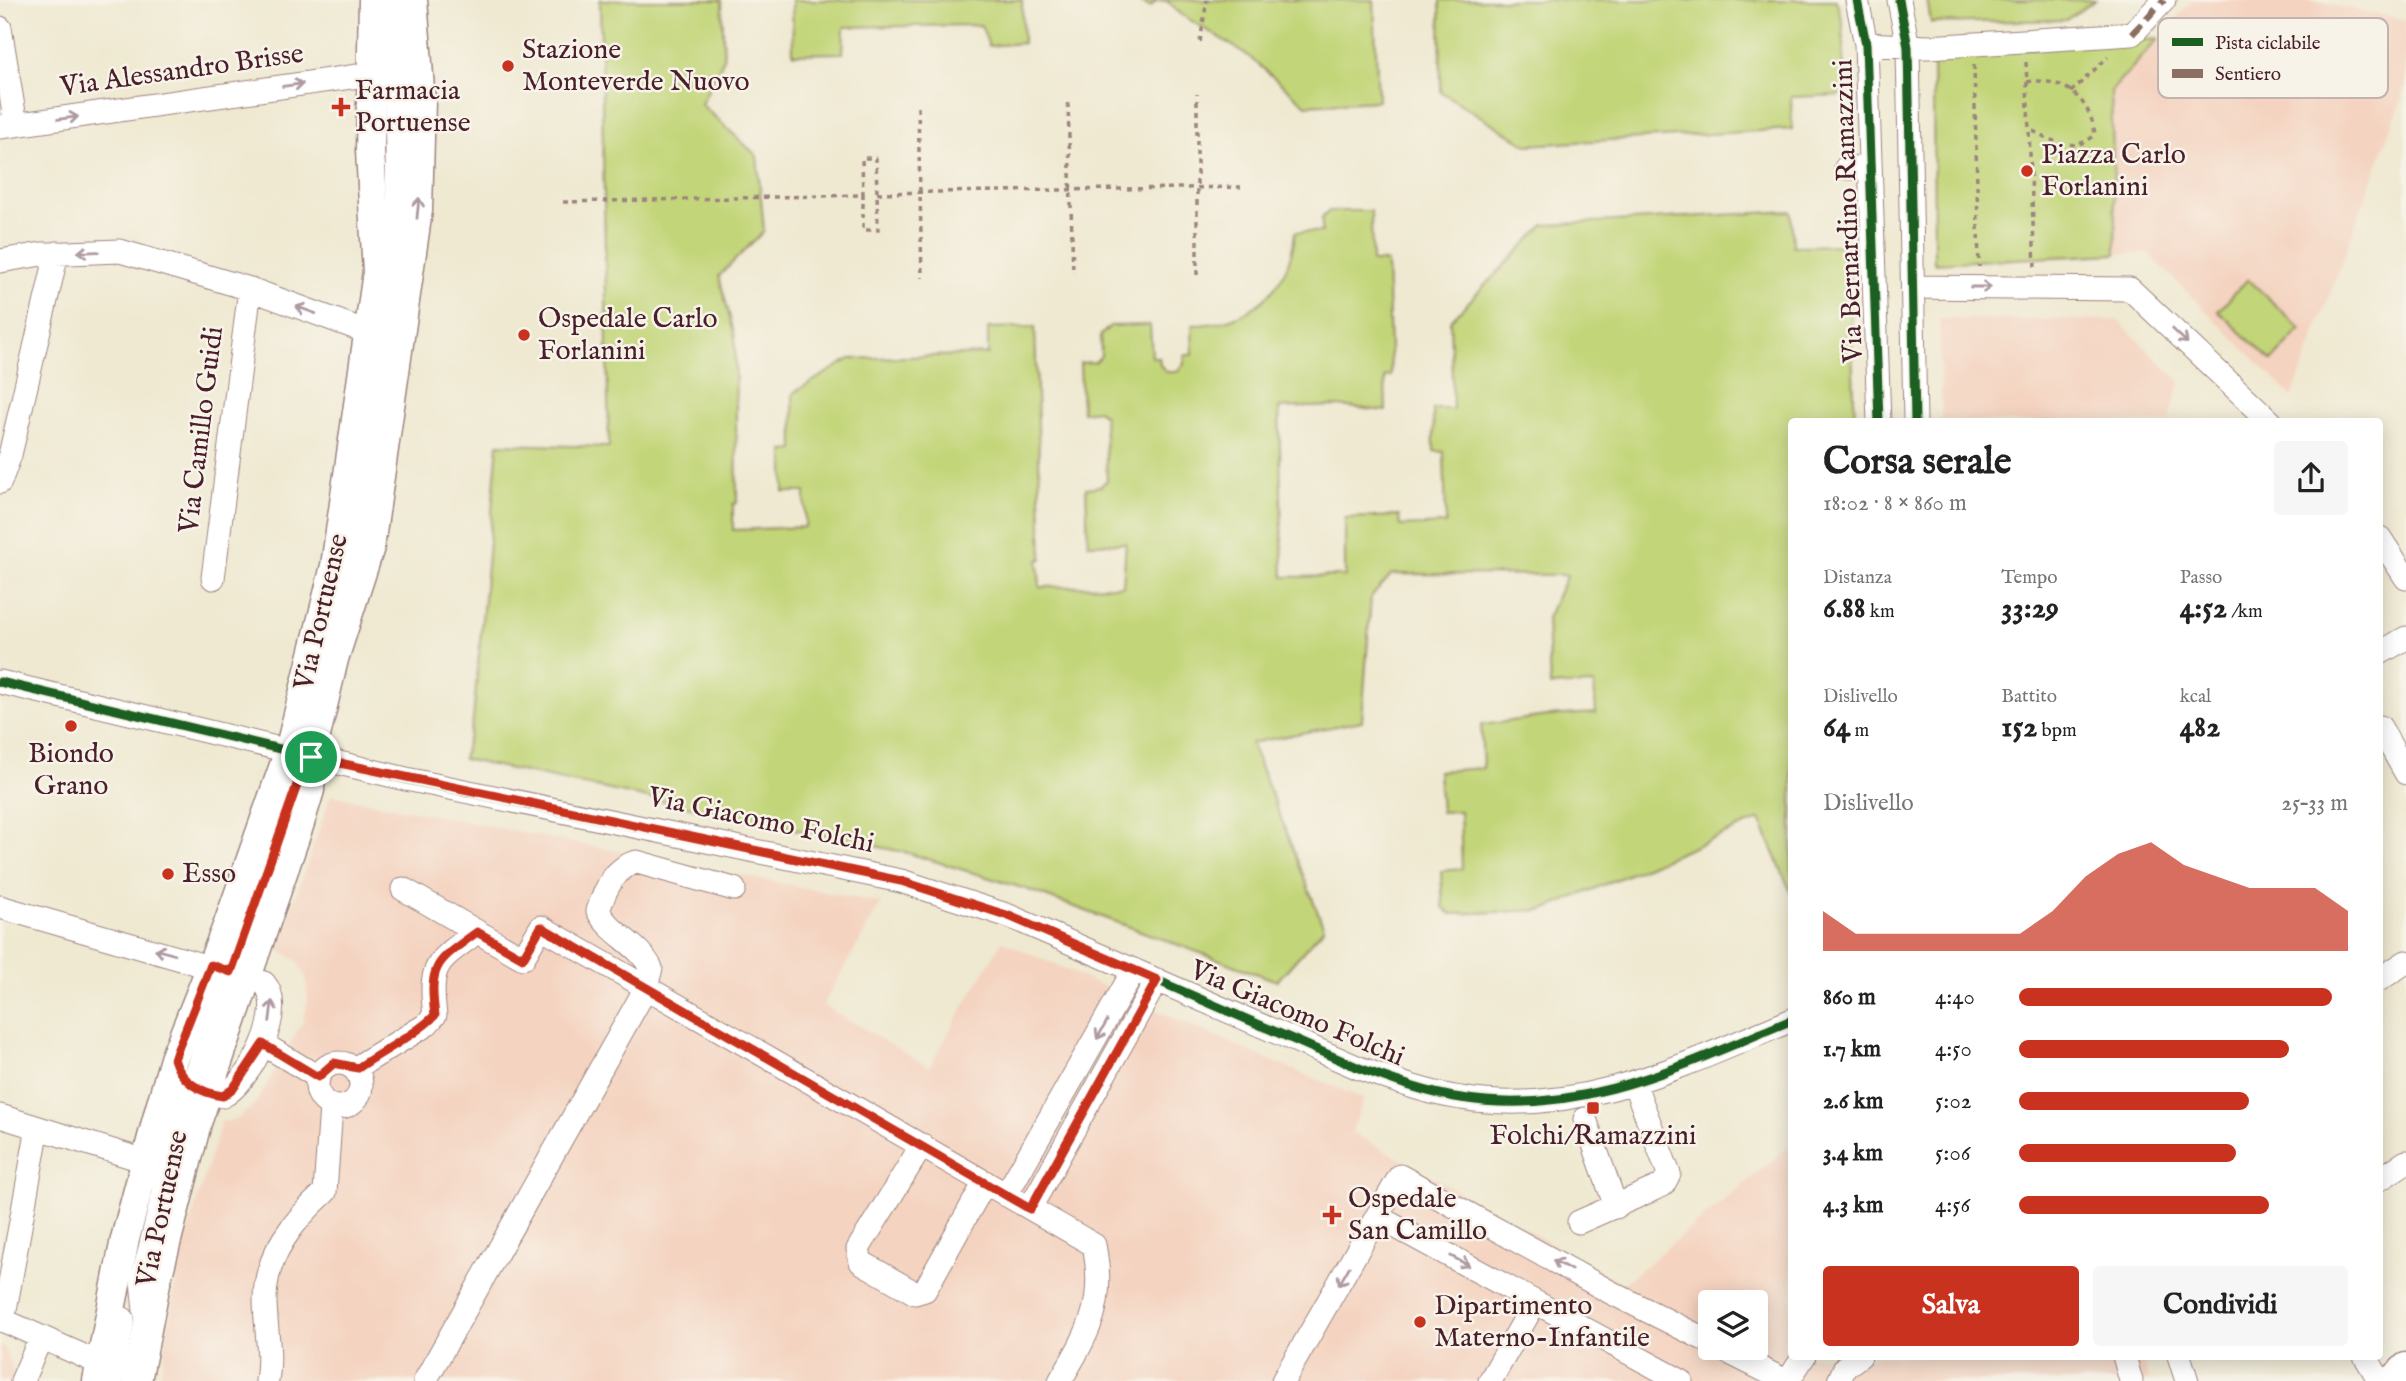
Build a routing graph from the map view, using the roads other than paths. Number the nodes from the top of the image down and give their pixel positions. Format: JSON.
{"nodes":[{"id":1,"x":373,"y":0,"type":"edge"},
{"id":2,"x":394,"y":0,"type":"edge"},
{"id":3,"x":413,"y":0,"type":"edge"},
{"id":4,"x":1857,"y":0,"type":"edge"},
{"id":5,"x":1899,"y":0,"type":"edge"},
{"id":6,"x":2164,"y":0,"type":"edge"},
{"id":7,"x":0,"y":28,"type":"edge"},
{"id":8,"x":1866,"y":44,"type":"junction"},
{"id":9,"x":1908,"y":47,"type":"junction"},
{"id":10,"x":372,"y":74,"type":"junction"},
{"id":11,"x":8,"y":126,"type":"edge"},
{"id":12,"x":396,"y":160,"type":"junction"},
{"id":13,"x":1846,"y":168,"type":"dead end"},
{"id":14,"x":1871,"y":178,"type":"junction"},
{"id":15,"x":1910,"y":188,"type":"junction"},
{"id":16,"x":50,"y":253,"type":"junction"},
{"id":17,"x":0,"y":261,"type":"edge"},
{"id":18,"x":377,"y":272,"type":"junction"},
{"id":19,"x":1875,"y":276,"type":"junction"},
{"id":20,"x":1913,"y":281,"type":"junction"},
{"id":21,"x":250,"y":289,"type":"junction"},
{"id":22,"x":370,"y":334,"type":"junction"},
{"id":23,"x":1880,"y":418,"type":"edge"},
{"id":24,"x":1915,"y":418,"type":"edge"},
{"id":25,"x":2267,"y":418,"type":"edge"},
{"id":26,"x":0,"y":429,"type":"edge"},
{"id":27,"x":0,"y":472,"type":"edge"},
{"id":28,"x":0,"y":480,"type":"edge"},
{"id":29,"x":2383,"y":543,"type":"edge"},
{"id":30,"x":213,"y":578,"type":"dead end"},
{"id":31,"x":2406,"y":578,"type":"edge"},
{"id":32,"x":2406,"y":638,"type":"edge"},
{"id":33,"x":2383,"y":651,"type":"edge"},
{"id":34,"x":334,"y":659,"type":"junction"},
{"id":35,"x":0,"y":682,"type":"edge"},
{"id":36,"x":2383,"y":732,"type":"edge"},
{"id":37,"x":299,"y":754,"type":"junction"},
{"id":38,"x":2406,"y":772,"type":"edge"},
{"id":39,"x":403,"y":889,"type":"dead end"},
{"id":40,"x":734,"y":890,"type":"dead end"},
{"id":41,"x":0,"y":907,"type":"edge"},
{"id":42,"x":477,"y":932,"type":"junction"},
{"id":43,"x":2406,"y":962,"type":"edge"},
{"id":44,"x":1134,"y":970,"type":"junction"},
{"id":45,"x":229,"y":971,"type":"junction"},
{"id":46,"x":2383,"y":977,"type":"edge"},
{"id":47,"x":1157,"y":980,"type":"junction"},
{"id":48,"x":646,"y":988,"type":"junction"},
{"id":49,"x":1788,"y":1022,"type":"edge"},
{"id":50,"x":263,"y":1044,"type":"junction"},
{"id":51,"x":174,"y":1059,"type":"junction"},
{"id":52,"x":354,"y":1069,"type":"junction"},
{"id":53,"x":318,"y":1077,"type":"junction"},
{"id":54,"x":1634,"y":1083,"type":"junction"},
{"id":55,"x":199,"y":1088,"type":"junction"},
{"id":56,"x":331,"y":1107,"type":"junction"},
{"id":57,"x":0,"y":1116,"type":"edge"},
{"id":58,"x":1585,"y":1119,"type":"dead end"},
{"id":59,"x":36,"y":1138,"type":"dead end"},
{"id":60,"x":922,"y":1145,"type":"junction"},
{"id":61,"x":145,"y":1161,"type":"junction"},
{"id":62,"x":2406,"y":1162,"type":"edge"},
{"id":63,"x":2383,"y":1177,"type":"edge"},
{"id":64,"x":985,"y":1182,"type":"junction"},
{"id":65,"x":1006,"y":1195,"type":"junction"},
{"id":66,"x":1616,"y":1207,"type":"junction"},
{"id":67,"x":1030,"y":1209,"type":"junction"},
{"id":68,"x":1378,"y":1217,"type":"junction"},
{"id":69,"x":1579,"y":1222,"type":"dead end"},
{"id":70,"x":1535,"y":1302,"type":"junction"},
{"id":71,"x":2,"y":1320,"type":"edge"},
{"id":72,"x":41,"y":1336,"type":"junction"},
{"id":73,"x":1698,"y":1336,"type":"edge"},
{"id":74,"x":1744,"y":1360,"type":"edge"},
{"id":75,"x":1801,"y":1360,"type":"edge"},
{"id":76,"x":1855,"y":1360,"type":"edge"},
{"id":77,"x":2125,"y":1360,"type":"edge"},
{"id":78,"x":2180,"y":1360,"type":"edge"},
{"id":79,"x":2367,"y":1360,"type":"edge"},
{"id":80,"x":2406,"y":1367,"type":"edge"},
{"id":81,"x":114,"y":1376,"type":"edge"},
{"id":82,"x":22,"y":1381,"type":"edge"},
{"id":83,"x":267,"y":1381,"type":"edge"},
{"id":84,"x":425,"y":1381,"type":"edge"},
{"id":85,"x":1060,"y":1381,"type":"edge"},
{"id":86,"x":1283,"y":1381,"type":"edge"},
{"id":87,"x":1490,"y":1381,"type":"edge"},
{"id":88,"x":1681,"y":1381,"type":"edge"},
{"id":89,"x":1787,"y":1381,"type":"edge"},
{"id":90,"x":1839,"y":1381,"type":"edge"},
{"id":91,"x":2131,"y":1381,"type":"edge"},
{"id":92,"x":2187,"y":1381,"type":"edge"},
{"id":93,"x":2380,"y":1381,"type":"edge"},
{"id":94,"x":2392,"y":1381,"type":"edge"}],
"edges":[{"from":1,"to":10,"type":"main road","name":"Via Portuense"},
{"from":2,"to":12,"type":"street","name":"Via Portuense"},
{"from":34,"to":3,"type":"main road","name":"Via Portuense","one_way":true},
{"from":4,"to":8,"type":"street","name":"Via Bernardino Ramazzini"},
{"from":5,"to":9,"type":"street"},
{"from":6,"to":9,"type":"street"},
{"from":7,"to":11,"type":"street"},
{"from":8,"to":9,"type":"street"},
{"from":8,"to":14,"type":"street","name":"Via Bernardino Ramazzini"},
{"from":9,"to":15,"type":"street"},
{"from":11,"to":10,"type":"street","name":"Via Alessandro Brisse","one_way":true},
{"from":10,"to":18,"type":"main road","name":"Via Portuense"},
{"from":12,"to":18,"type":"street","name":"Via Portuense"},
{"from":12,"to":34,"type":"street","name":"Via Portuense"},
{"from":13,"to":14,"type":"street"},
{"from":14,"to":15,"type":"street","name":"Via Bernardino Ramazzini"},
{"from":14,"to":19,"type":"street","name":"Via Bernardino Ramazzini"},
{"from":15,"to":20,"type":"street"},
{"from":16,"to":17,"type":"street"},
{"from":21,"to":16,"type":"street","one_way":true},
{"from":16,"to":26,"type":"street"},
{"from":16,"to":28,"type":"street"},
{"from":18,"to":22,"type":"main road","name":"Via Portuense"},
{"from":19,"to":20,"type":"street","name":"Via Bernardino Ramazzini"},
{"from":19,"to":23,"type":"street","name":"Via Bernardino Ramazzini"},
{"from":20,"to":24,"type":"street"},
{"from":20,"to":25,"type":"street","one_way":true},
{"from":22,"to":21,"type":"street","one_way":true},
{"from":21,"to":30,"type":"street","name":"Via Camillo Guidi"},
{"from":22,"to":37,"type":"main road","name":"Via Portuense"},
{"from":27,"to":28,"type":"street"},
{"from":29,"to":31,"type":"street"},
{"from":32,"to":33,"type":"street"},
{"from":34,"to":37,"type":"main road","name":"Via Portuense"},
{"from":35,"to":37,"type":"street","name":"Via Giacomo Folchi"},
{"from":36,"to":38,"type":"street"},
{"from":37,"to":44,"type":"street","name":"Via Giacomo Folchi"},
{"from":37,"to":45,"type":"main road","name":"Via Portuense"},
{"from":39,"to":42,"type":"street"},
{"from":40,"to":48,"type":"street"},
{"from":45,"to":41,"type":"street","one_way":true},
{"from":42,"to":48,"type":"street"},
{"from":42,"to":52,"type":"street"},
{"from":43,"to":46,"type":"street"},
{"from":44,"to":47,"type":"street","name":"Via Giacomo Folchi"},
{"from":44,"to":65,"type":"street","one_way":true},
{"from":50,"to":45,"type":"street","one_way":true},
{"from":45,"to":51,"type":"main road","name":"Via Portuense"},
{"from":45,"to":55,"type":"main road","name":"Via Portuense"},
{"from":47,"to":54,"type":"street","name":"Via Giacomo Folchi"},
{"from":47,"to":67,"type":"street"},
{"from":48,"to":60,"type":"street"},
{"from":48,"to":84,"type":"street"},
{"from":49,"to":54,"type":"street","name":"Via Giacomo Folchi"},
{"from":50,"to":53,"type":"street"},
{"from":50,"to":55,"type":"street"},
{"from":51,"to":55,"type":"street"},
{"from":51,"to":61,"type":"main road","name":"Via Portuense"},
{"from":52,"to":53,"type":"street"},
{"from":52,"to":56,"type":"street"},
{"from":53,"to":56,"type":"street"},
{"from":54,"to":66,"type":"street"},
{"from":55,"to":81,"type":"main road","name":"Via Portuense"},
{"from":56,"to":83,"type":"street"},
{"from":57,"to":61,"type":"street"},
{"from":58,"to":66,"type":"street"},
{"from":59,"to":71,"type":"street"},
{"from":60,"to":64,"type":"street"},
{"from":60,"to":64,"type":"street"},
{"from":61,"to":81,"type":"main road","name":"Via Portuense"},
{"from":62,"to":63,"type":"street"},
{"from":64,"to":65,"type":"street"},
{"from":65,"to":67,"type":"street"},
{"from":66,"to":69,"type":"street"},
{"from":67,"to":85,"type":"street"},
{"from":68,"to":70,"type":"street","one_way":true},
{"from":73,"to":68,"type":"street","one_way":true},
{"from":68,"to":86,"type":"street","one_way":true},
{"from":70,"to":87,"type":"street"},
{"from":70,"to":88,"type":"street"},
{"from":71,"to":72,"type":"street"},
{"from":72,"to":81,"type":"street"},
{"from":72,"to":82,"type":"street"},
{"from":74,"to":89,"type":"street"},
{"from":75,"to":89,"type":"street"},
{"from":76,"to":90,"type":"street"},
{"from":77,"to":91,"type":"street"},
{"from":78,"to":92,"type":"street"},
{"from":79,"to":93,"type":"street"},
{"from":80,"to":94,"type":"main road"}]}
